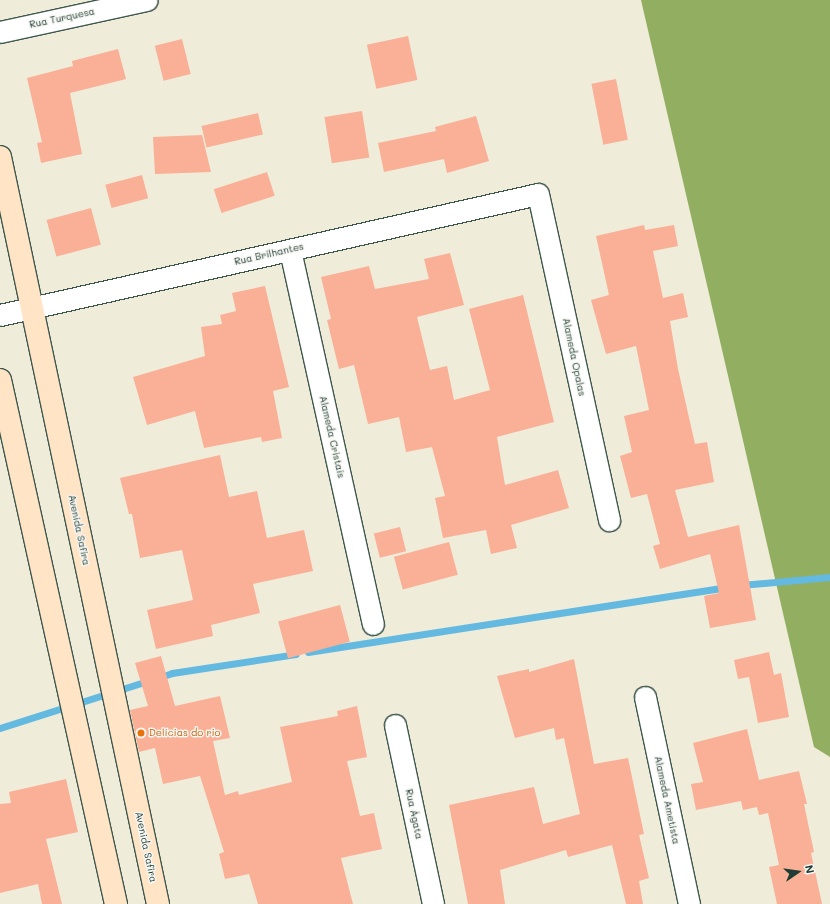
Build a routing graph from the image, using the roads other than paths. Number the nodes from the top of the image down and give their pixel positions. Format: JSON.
{"nodes":[{"id":1,"x":147,"y":0,"type":"edge"},
{"id":2,"x":0,"y":32,"type":"edge"},
{"id":3,"x":0,"y":157,"type":"edge"},
{"id":4,"x":538,"y":194,"type":"joint"},
{"id":5,"x":290,"y":250,"type":"junction"},
{"id":6,"x":34,"y":308,"type":"junction"},
{"id":7,"x":0,"y":315,"type":"edge"},
{"id":8,"x":0,"y":380,"type":"edge"},
{"id":9,"x":609,"y":520,"type":"dead end"},
{"id":10,"x":374,"y":624,"type":"dead end"},
{"id":11,"x":645,"y":697,"type":"dead end"},
{"id":12,"x":395,"y":725,"type":"dead end"},
{"id":13,"x":116,"y":904,"type":"edge"},
{"id":14,"x":158,"y":904,"type":"edge"},
{"id":15,"x":433,"y":904,"type":"edge"},
{"id":16,"x":689,"y":904,"type":"edge"}],
"edges":[{"from":1,"to":2,"type":"street","name":"Rua Turquesa"},
{"from":3,"to":6,"type":"street","name":"Avenida Safira"},
{"from":4,"to":5,"type":"street","name":"Rua Brilhantes"},
{"from":4,"to":9,"type":"street","name":"Alameda Opalas"},
{"from":5,"to":6,"type":"street","name":"Rua Brilhantes"},
{"from":5,"to":10,"type":"street","name":"Alameda Cristais"},
{"from":6,"to":7,"type":"street","name":"Rua Brilhantes"},
{"from":6,"to":14,"type":"street","name":"Avenida Safira"},
{"from":8,"to":13,"type":"street"},
{"from":11,"to":16,"type":"street","name":"Alameda Ametista"},
{"from":12,"to":15,"type":"street","name":"Rua Ágata"}]}
